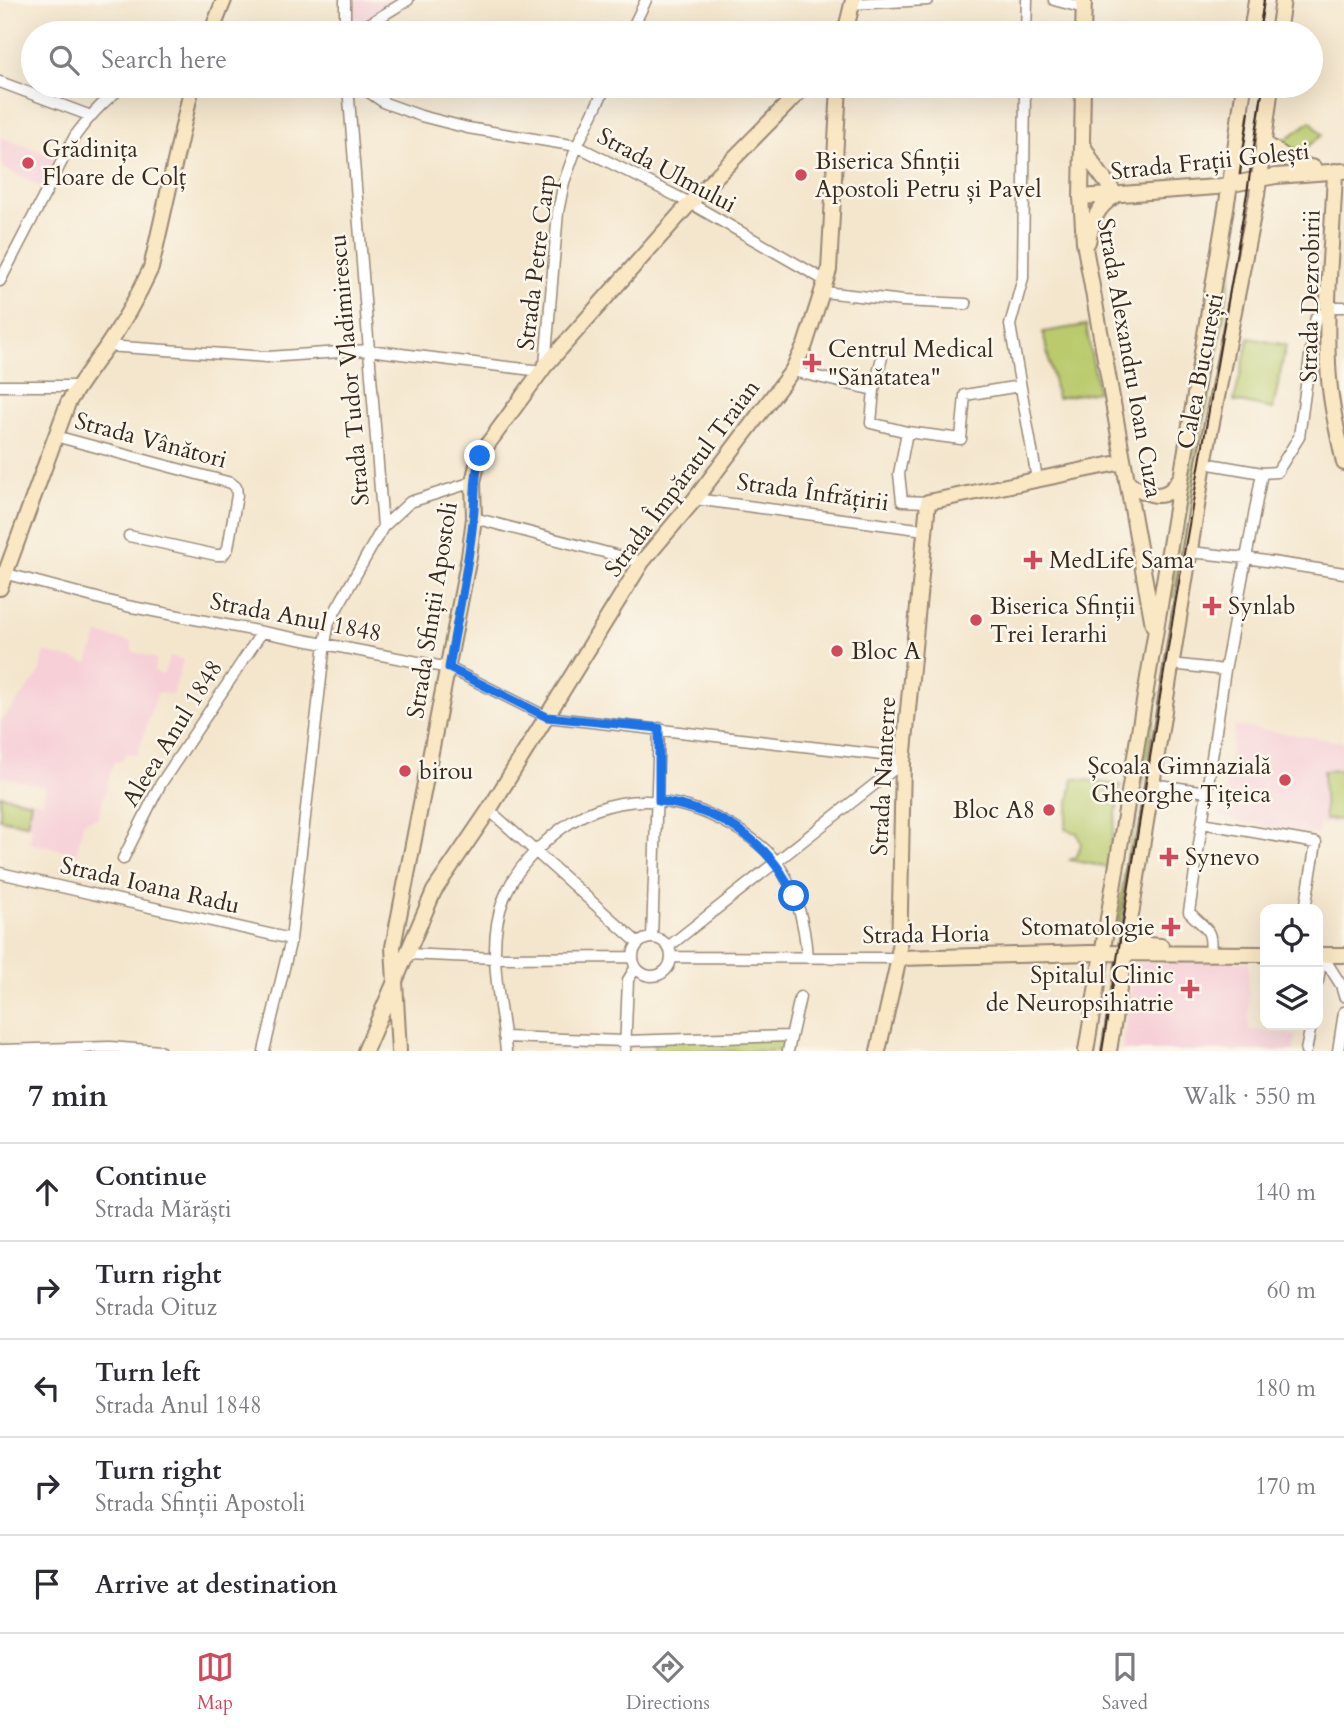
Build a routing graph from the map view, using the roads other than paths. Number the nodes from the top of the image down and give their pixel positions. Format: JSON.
{"nodes":[{"id":1,"x":223,"y":0,"type":"edge"},
{"id":2,"x":345,"y":0,"type":"edge"},
{"id":3,"x":408,"y":0,"type":"edge"},
{"id":4,"x":646,"y":0,"type":"edge"},
{"id":5,"x":928,"y":0,"type":"edge"},
{"id":6,"x":1027,"y":0,"type":"edge"},
{"id":7,"x":1054,"y":0,"type":"edge"},
{"id":8,"x":1256,"y":0,"type":"edge"},
{"id":9,"x":1283,"y":0,"type":"edge"},
{"id":10,"x":852,"y":2,"type":"edge"},
{"id":11,"x":1083,"y":3,"type":"edge"},
{"id":12,"x":215,"y":21,"type":"edge"},
{"id":13,"x":345,"y":21,"type":"edge"},
{"id":14,"x":374,"y":21,"type":"edge"},
{"id":15,"x":636,"y":21,"type":"edge"},
{"id":16,"x":848,"y":21,"type":"edge"},
{"id":17,"x":1026,"y":21,"type":"edge"},
{"id":18,"x":1083,"y":21,"type":"edge"},
{"id":19,"x":1253,"y":21,"type":"edge"},
{"id":20,"x":1280,"y":21,"type":"edge"},
{"id":21,"x":0,"y":82,"type":"edge"},
{"id":22,"x":21,"y":90,"type":"edge"},
{"id":23,"x":43,"y":98,"type":"edge"},
{"id":24,"x":108,"y":98,"type":"edge"},
{"id":25,"x":189,"y":98,"type":"edge"},
{"id":26,"x":349,"y":98,"type":"edge"},
{"id":27,"x":378,"y":98,"type":"edge"},
{"id":28,"x":600,"y":98,"type":"edge"},
{"id":29,"x":794,"y":98,"type":"edge"},
{"id":30,"x":838,"y":98,"type":"edge"},
{"id":31,"x":1025,"y":98,"type":"edge"},
{"id":32,"x":1083,"y":98,"type":"edge"},
{"id":33,"x":1242,"y":98,"type":"edge"},
{"id":34,"x":1270,"y":98,"type":"edge"},
{"id":35,"x":91,"y":116,"type":"junction"},
{"id":36,"x":1264,"y":143,"type":"junction"},
{"id":37,"x":1082,"y":144,"type":"junction"},
{"id":38,"x":577,"y":146,"type":"junction"},
{"id":39,"x":1335,"y":171,"type":"edge"},
{"id":40,"x":1259,"y":179,"type":"junction"},
{"id":41,"x":1230,"y":184,"type":"junction"},
{"id":42,"x":1116,"y":195,"type":"junction"},
{"id":43,"x":1081,"y":197,"type":"junction"},
{"id":44,"x":690,"y":203,"type":"junction"},
{"id":45,"x":1086,"y":253,"type":"junction"},
{"id":46,"x":0,"y":281,"type":"edge"},
{"id":47,"x":825,"y":286,"type":"junction"},
{"id":48,"x":966,"y":304,"type":"dead end"},
{"id":49,"x":1344,"y":307,"type":"edge"},
{"id":50,"x":1327,"y":310,"type":"junction"},
{"id":51,"x":107,"y":346,"type":"junction"},
{"id":52,"x":368,"y":350,"type":"junction"},
{"id":53,"x":882,"y":357,"type":"dead end"},
{"id":54,"x":543,"y":369,"type":"junction"},
{"id":55,"x":792,"y":371,"type":"junction"},
{"id":56,"x":0,"y":386,"type":"edge"},
{"id":57,"x":77,"y":386,"type":"junction"},
{"id":58,"x":1020,"y":386,"type":"junction"},
{"id":59,"x":874,"y":390,"type":"junction"},
{"id":60,"x":1338,"y":414,"type":"edge"},
{"id":61,"x":907,"y":432,"type":"junction"},
{"id":62,"x":55,"y":436,"type":"junction"},
{"id":63,"x":1123,"y":462,"type":"junction"},
{"id":64,"x":1204,"y":463,"type":"junction"},
{"id":65,"x":1344,"y":463,"type":"edge"},
{"id":66,"x":1262,"y":473,"type":"junction"},
{"id":67,"x":1181,"y":477,"type":"junction"},
{"id":68,"x":1037,"y":479,"type":"junction"},
{"id":69,"x":473,"y":482,"type":"junction"},
{"id":70,"x":1127,"y":482,"type":"junction"},
{"id":71,"x":695,"y":499,"type":"junction"},
{"id":72,"x":928,"y":502,"type":"junction"},
{"id":73,"x":474,"y":518,"type":"junction"},
{"id":74,"x":383,"y":527,"type":"junction"},
{"id":75,"x":925,"y":530,"type":"junction"},
{"id":76,"x":129,"y":536,"type":"dead end"},
{"id":77,"x":1190,"y":552,"type":"junction"},
{"id":78,"x":1246,"y":558,"type":"junction"},
{"id":79,"x":642,"y":562,"type":"junction"},
{"id":80,"x":1166,"y":570,"type":"junction"},
{"id":81,"x":1143,"y":572,"type":"junction"},
{"id":82,"x":1344,"y":573,"type":"edge"},
{"id":83,"x":3,"y":580,"type":"edge"},
{"id":84,"x":1161,"y":603,"type":"junction"},
{"id":85,"x":1181,"y":606,"type":"junction"},
{"id":86,"x":262,"y":632,"type":"junction"},
{"id":87,"x":1156,"y":636,"type":"junction"},
{"id":88,"x":325,"y":643,"type":"junction"},
{"id":89,"x":1171,"y":664,"type":"junction"},
{"id":90,"x":449,"y":668,"type":"junction"},
{"id":91,"x":1225,"y":670,"type":"junction"},
{"id":92,"x":547,"y":717,"type":"junction"},
{"id":93,"x":659,"y":728,"type":"junction"},
{"id":94,"x":903,"y":762,"type":"junction"},
{"id":95,"x":1151,"y":784,"type":"junction"},
{"id":96,"x":1207,"y":792,"type":"junction"},
{"id":97,"x":659,"y":801,"type":"junction"},
{"id":98,"x":489,"y":810,"type":"junction"},
{"id":99,"x":1202,"y":823,"type":"junction"},
{"id":100,"x":535,"y":851,"type":"junction"},
{"id":101,"x":123,"y":859,"type":"dead end"},
{"id":102,"x":775,"y":861,"type":"junction"},
{"id":103,"x":0,"y":873,"type":"edge"},
{"id":104,"x":1306,"y":904,"type":"edge"},
{"id":105,"x":1130,"y":919,"type":"junction"},
{"id":106,"x":652,"y":938,"type":"junction"},
{"id":107,"x":291,"y":939,"type":"junction"},
{"id":108,"x":638,"y":943,"type":"junction"},
{"id":109,"x":669,"y":952,"type":"junction"},
{"id":110,"x":1210,"y":953,"type":"junction"},
{"id":111,"x":407,"y":954,"type":"junction"},
{"id":112,"x":1101,"y":954,"type":"junction"},
{"id":113,"x":1124,"y":954,"type":"junction"},
{"id":114,"x":1260,"y":954,"type":"edge"},
{"id":115,"x":1323,"y":955,"type":"edge"},
{"id":116,"x":1344,"y":955,"type":"edge"},
{"id":117,"x":495,"y":958,"type":"junction"},
{"id":118,"x":807,"y":958,"type":"junction"},
{"id":119,"x":899,"y":958,"type":"junction"},
{"id":120,"x":1323,"y":959,"type":"edge"},
{"id":121,"x":634,"y":962,"type":"junction"},
{"id":122,"x":395,"y":984,"type":"junction"},
{"id":123,"x":1344,"y":996,"type":"edge"},
{"id":124,"x":800,"y":997,"type":"dead end"},
{"id":125,"x":1344,"y":1012,"type":"edge"},
{"id":126,"x":1310,"y":1030,"type":"edge"},
{"id":127,"x":791,"y":1036,"type":"junction"},
{"id":128,"x":504,"y":1037,"type":"junction"},
{"id":129,"x":625,"y":1046,"type":"edge"},
{"id":130,"x":0,"y":1050,"type":"edge"},
{"id":131,"x":160,"y":1051,"type":"edge"},
{"id":132,"x":264,"y":1051,"type":"edge"},
{"id":133,"x":365,"y":1051,"type":"edge"},
{"id":134,"x":399,"y":1051,"type":"edge"},
{"id":135,"x":506,"y":1051,"type":"edge"},
{"id":136,"x":788,"y":1051,"type":"edge"},
{"id":137,"x":878,"y":1051,"type":"edge"},
{"id":138,"x":1086,"y":1051,"type":"edge"},
{"id":139,"x":1109,"y":1051,"type":"edge"},
{"id":140,"x":1306,"y":1051,"type":"edge"},
{"id":141,"x":1338,"y":1051,"type":"edge"}],
"edges":[{"from":1,"to":12,"type":"street"},
{"from":2,"to":13,"type":"street"},
{"from":3,"to":14,"type":"street"},
{"from":4,"to":15,"type":"street"},
{"from":5,"to":10,"type":"street"},
{"from":6,"to":17,"type":"street"},
{"from":7,"to":11,"type":"street"},
{"from":8,"to":19,"type":"street"},
{"from":9,"to":20,"type":"street"},
{"from":10,"to":16,"type":"street"},
{"from":11,"to":18,"type":"street"},
{"from":21,"to":22,"type":"street"},
{"from":23,"to":35,"type":"street"},
{"from":24,"to":35,"type":"street"},
{"from":25,"to":51,"type":"street"},
{"from":26,"to":52,"type":"street","name":"Strada Tudor Vladimirescu"},
{"from":27,"to":38,"type":"street","name":"Strada Ulmului"},
{"from":28,"to":38,"type":"street","name":"Strada Petre Carp"},
{"from":29,"to":44,"type":"street","name":"Strada Sfinții Apostoli"},
{"from":30,"to":47,"type":"street","name":"Strada Împăratul Traian"},
{"from":31,"to":58,"type":"street"},
{"from":32,"to":37,"type":"street","name":"Strada Alexandru Ioan Cuza"},
{"from":33,"to":41,"type":"street","name":"Calea București"},
{"from":34,"to":36,"type":"street","name":"Calea București"},
{"from":35,"to":46,"type":"street"},
{"from":36,"to":39,"type":"street"},
{"from":36,"to":40,"type":"street","name":"Calea București"},
{"from":37,"to":42,"type":"street"},
{"from":37,"to":43,"type":"street","name":"Strada Alexandru Ioan Cuza"},
{"from":38,"to":44,"type":"street","name":"Strada Ulmului"},
{"from":38,"to":54,"type":"street","name":"Strada Petre Carp"},
{"from":39,"to":40,"type":"street","name":"Strada Frații Golești"},
{"from":39,"to":50,"type":"street","name":"Strada Dezrobirii"},
{"from":40,"to":41,"type":"street","name":"Strada Frații Golești"},
{"from":40,"to":64,"type":"street","name":"Calea București"},
{"from":41,"to":42,"type":"street","name":"Strada Frații Golești"},
{"from":41,"to":67,"type":"street","name":"Calea București"},
{"from":42,"to":43,"type":"street","name":"Strada Frații Golești"},
{"from":42,"to":45,"type":"street"},
{"from":43,"to":45,"type":"street","name":"Strada Alexandru Ioan Cuza"},
{"from":44,"to":47,"type":"street","name":"Strada Ulmului"},
{"from":44,"to":54,"type":"street","name":"Strada Sfinții Apostoli"},
{"from":45,"to":63,"type":"street","name":"Strada Alexandru Ioan Cuza"},
{"from":47,"to":48,"type":"street"},
{"from":47,"to":55,"type":"street","name":"Strada Împăratul Traian"},
{"from":49,"to":50,"type":"street"},
{"from":50,"to":60,"type":"street","name":"Strada Dezrobirii"},
{"from":50,"to":66,"type":"street"},
{"from":51,"to":52,"type":"street"},
{"from":51,"to":57,"type":"street"},
{"from":52,"to":54,"type":"street"},
{"from":52,"to":74,"type":"street","name":"Strada Tudor Vladimirescu"},
{"from":53,"to":59,"type":"street"},
{"from":54,"to":69,"type":"street","name":"Strada Sfinții Apostoli"},
{"from":55,"to":59,"type":"street"},
{"from":55,"to":71,"type":"street","name":"Strada Împăratul Traian"},
{"from":56,"to":57,"type":"street"},
{"from":57,"to":62,"type":"street"},
{"from":58,"to":61,"type":"street"},
{"from":58,"to":68,"type":"street"},
{"from":59,"to":61,"type":"street"},
{"from":60,"to":65,"type":"street","name":"Strada Dezrobirii"},
{"from":61,"to":72,"type":"street"},
{"from":62,"to":76,"type":"street","name":"Strada Vânători"},
{"from":62,"to":83,"type":"street"},
{"from":63,"to":68,"type":"street"},
{"from":63,"to":70,"type":"street","name":"Strada Alexandru Ioan Cuza"},
{"from":64,"to":66,"type":"street"},
{"from":64,"to":77,"type":"street","name":"Calea București"},
{"from":66,"to":78,"type":"street"},
{"from":67,"to":70,"type":"street"},
{"from":67,"to":80,"type":"street","name":"Calea București"},
{"from":68,"to":72,"type":"street"},
{"from":69,"to":73,"type":"street","name":"Strada Sfinții Apostoli"},
{"from":69,"to":74,"type":"street"},
{"from":70,"to":81,"type":"street","name":"Strada Alexandru Ioan Cuza"},
{"from":71,"to":75,"type":"street","name":"Strada Înfrățirii"},
{"from":71,"to":79,"type":"street","name":"Strada Împăratul Traian"},
{"from":72,"to":75,"type":"street","name":"Strada Nanterre"},
{"from":73,"to":79,"type":"street"},
{"from":73,"to":90,"type":"street","name":"Strada Sfinții Apostoli"},
{"from":74,"to":88,"type":"street","name":"Strada Tudor Vladimirescu"},
{"from":75,"to":94,"type":"street","name":"Strada Nanterre"},
{"from":77,"to":78,"type":"street"},
{"from":77,"to":85,"type":"street","name":"Calea București"},
{"from":78,"to":82,"type":"street"},
{"from":78,"to":91,"type":"street"},
{"from":79,"to":92,"type":"street","name":"Strada Împăratul Traian"},
{"from":80,"to":81,"type":"street"},
{"from":80,"to":84,"type":"street","name":"Calea București"},
{"from":81,"to":87,"type":"street","name":"Strada Alexandru Ioan Cuza"},
{"from":83,"to":86,"type":"street","name":"Strada Anul 1848"},
{"from":84,"to":85,"type":"street"},
{"from":84,"to":87,"type":"street","name":"Calea București"},
{"from":85,"to":89,"type":"street","name":"Calea București"},
{"from":86,"to":88,"type":"street","name":"Strada Anul 1848"},
{"from":86,"to":101,"type":"street","name":"Aleea Anul 1848"},
{"from":87,"to":89,"type":"street"},
{"from":87,"to":112,"type":"street","name":"Calea București"},
{"from":88,"to":90,"type":"street","name":"Strada Anul 1848"},
{"from":88,"to":107,"type":"street","name":"Strada Tudor Vladimirescu"},
{"from":89,"to":91,"type":"street"},
{"from":89,"to":95,"type":"street","name":"Calea București"},
{"from":90,"to":92,"type":"street","name":"Strada Anul 1848"},
{"from":90,"to":122,"type":"street","name":"Strada Sfinții Apostoli"},
{"from":91,"to":96,"type":"street"},
{"from":92,"to":93,"type":"street","name":"Strada Anul 1848"},
{"from":92,"to":98,"type":"street","name":"Strada Împăratul Traian"},
{"from":93,"to":94,"type":"street","name":"Strada Anul 1848"},
{"from":93,"to":97,"type":"street"},
{"from":94,"to":102,"type":"street"},
{"from":94,"to":119,"type":"street","name":"Strada Nanterre"},
{"from":95,"to":96,"type":"street"},
{"from":95,"to":105,"type":"street","name":"Calea București"},
{"from":96,"to":99,"type":"street"},
{"from":97,"to":100,"type":"street"},
{"from":97,"to":102,"type":"street"},
{"from":97,"to":106,"type":"street"},
{"from":98,"to":100,"type":"street"},
{"from":98,"to":111,"type":"street","name":"Strada Împăratul Traian"},
{"from":99,"to":104,"type":"street"},
{"from":99,"to":110,"type":"street"},
{"from":100,"to":108,"type":"street"},
{"from":100,"to":117,"type":"street"},
{"from":102,"to":109,"type":"street"},
{"from":102,"to":118,"type":"street"},
{"from":103,"to":107,"type":"street","name":"Strada Ioana Radu"},
{"from":105,"to":110,"type":"street"},
{"from":105,"to":113,"type":"street","name":"Calea București"},
{"from":106,"to":108,"type":"street"},
{"from":106,"to":109,"type":"street"},
{"from":107,"to":132,"type":"street","name":"Strada Tudor Vladimirescu"},
{"from":108,"to":121,"type":"street"},
{"from":109,"to":118,"type":"street","name":"Strada Horia"},
{"from":109,"to":121,"type":"street"},
{"from":110,"to":113,"type":"street","name":"Strada Horia"},
{"from":110,"to":114,"type":"street","name":"Strada Horia"},
{"from":111,"to":117,"type":"street"},
{"from":111,"to":122,"type":"street","name":"Strada Împăratul Traian"},
{"from":112,"to":113,"type":"street","name":"Strada Horia"},
{"from":112,"to":119,"type":"street","name":"Strada Horia"},
{"from":112,"to":138,"type":"street","name":"Calea București"},
{"from":113,"to":139,"type":"street","name":"Calea București"},
{"from":115,"to":116,"type":"street"},
{"from":117,"to":121,"type":"street"},
{"from":117,"to":128,"type":"street"},
{"from":118,"to":119,"type":"street","name":"Strada Horia"},
{"from":119,"to":137,"type":"street","name":"Strada Nanterre"},
{"from":120,"to":123,"type":"street"},
{"from":121,"to":129,"type":"street"},
{"from":122,"to":133,"type":"street","name":"Strada Împăratul Traian"},
{"from":122,"to":134,"type":"street","name":"Strada Sfinții Apostoli"},
{"from":124,"to":127,"type":"street"},
{"from":125,"to":141,"type":"street"},
{"from":126,"to":140,"type":"street"},
{"from":127,"to":129,"type":"street"},
{"from":127,"to":136,"type":"street"},
{"from":128,"to":129,"type":"street"},
{"from":128,"to":135,"type":"street"},
{"from":130,"to":131,"type":"street"}]}
